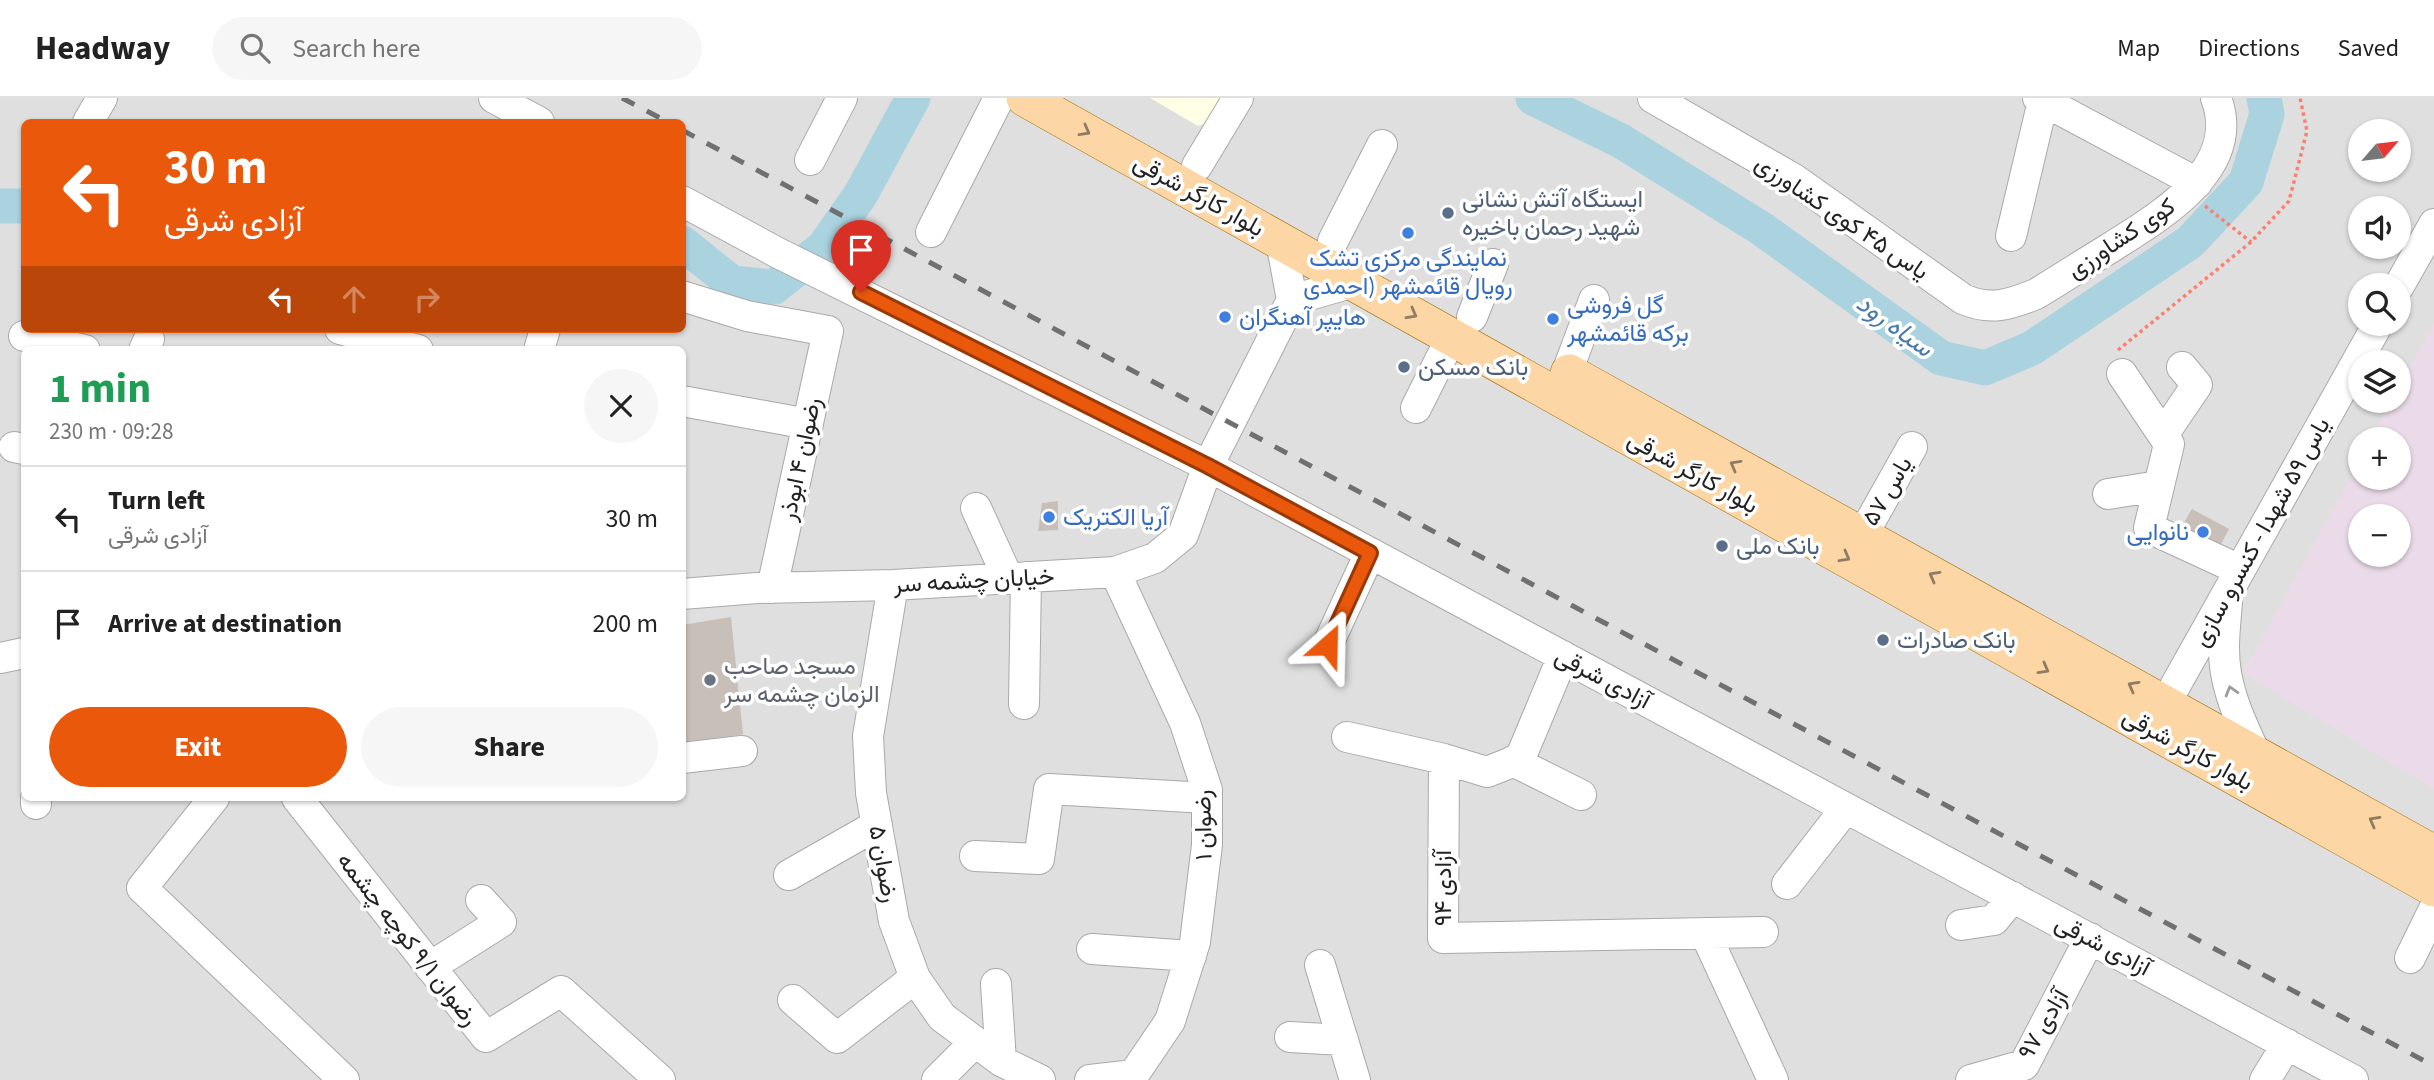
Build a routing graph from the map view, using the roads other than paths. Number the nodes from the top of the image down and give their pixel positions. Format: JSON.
{"nodes":[{"id":1,"x":102,"y":98,"type":"edge"},
{"id":2,"x":494,"y":98,"type":"edge"},
{"id":3,"x":842,"y":98,"type":"edge"},
{"id":4,"x":999,"y":98,"type":"edge"},
{"id":5,"x":1026,"y":98,"type":"edge"},
{"id":6,"x":1074,"y":98,"type":"edge"},
{"id":7,"x":1238,"y":98,"type":"edge"},
{"id":8,"x":1653,"y":98,"type":"edge"},
{"id":9,"x":2216,"y":98,"type":"edge"},
{"id":10,"x":2041,"y":99,"type":"edge"},
{"id":11,"x":90,"y":119,"type":"edge"},
{"id":12,"x":533,"y":119,"type":"edge"},
{"id":13,"x":1382,"y":145,"type":"dead end"},
{"id":14,"x":810,"y":160,"type":"dead end"},
{"id":15,"x":1197,"y":166,"type":"junction"},
{"id":16,"x":2192,"y":188,"type":"junction"},
{"id":17,"x":686,"y":203,"type":"edge"},
{"id":18,"x":2434,"y":224,"type":"edge"},
{"id":19,"x":932,"y":232,"type":"dead end"},
{"id":20,"x":2011,"y":236,"type":"dead end"},
{"id":21,"x":1281,"y":241,"type":"junction"},
{"id":22,"x":1333,"y":241,"type":"junction"},
{"id":23,"x":1493,"y":264,"type":"dead end"},
{"id":24,"x":2406,"y":273,"type":"edge"},
{"id":25,"x":1354,"y":282,"type":"junction"},
{"id":26,"x":2036,"y":294,"type":"joint"},
{"id":27,"x":686,"y":297,"type":"edge"},
{"id":28,"x":1292,"y":300,"type":"junction"},
{"id":29,"x":1594,"y":300,"type":"dead end"},
{"id":30,"x":1462,"y":326,"type":"junction"},
{"id":31,"x":355,"y":333,"type":"edge"},
{"id":32,"x":24,"y":336,"type":"dead end"},
{"id":33,"x":2371,"y":336,"type":"edge"},
{"id":34,"x":68,"y":346,"type":"edge"},
{"id":35,"x":402,"y":346,"type":"edge"},
{"id":36,"x":1567,"y":372,"type":"junction"},
{"id":37,"x":2122,"y":374,"type":"road end"},
{"id":38,"x":2200,"y":380,"type":"dead end"},
{"id":39,"x":686,"y":402,"type":"edge"},
{"id":40,"x":1416,"y":408,"type":"dead end"},
{"id":41,"x":807,"y":424,"type":"junction"},
{"id":42,"x":2163,"y":435,"type":"junction"},
{"id":43,"x":1669,"y":443,"type":"junction"},
{"id":44,"x":1912,"y":447,"type":"dead end"},
{"id":45,"x":1208,"y":466,"type":"junction"},
{"id":46,"x":2159,"y":486,"type":"junction"},
{"id":47,"x":2108,"y":494,"type":"dead end"},
{"id":48,"x":976,"y":508,"type":"dead end"},
{"id":49,"x":1862,"y":536,"type":"junction"},
{"id":50,"x":1370,"y":553,"type":"junction"},
{"id":51,"x":1115,"y":572,"type":"junction"},
{"id":52,"x":1017,"y":578,"type":"junction"},
{"id":53,"x":2234,"y":581,"type":"junction"},
{"id":54,"x":893,"y":585,"type":"junction"},
{"id":55,"x":772,"y":588,"type":"junction"},
{"id":56,"x":686,"y":594,"type":"edge"},
{"id":57,"x":1328,"y":645,"type":"dead end"},
{"id":58,"x":1563,"y":656,"type":"junction"},
{"id":59,"x":1024,"y":704,"type":"dead end"},
{"id":60,"x":2165,"y":704,"type":"junction"},
{"id":61,"x":1347,"y":737,"type":"dead end"},
{"id":62,"x":741,"y":751,"type":"dead end"},
{"id":63,"x":2256,"y":755,"type":"junction"},
{"id":64,"x":686,"y":758,"type":"edge"},
{"id":65,"x":1444,"y":759,"type":"junction"},
{"id":66,"x":1513,"y":761,"type":"junction"},
{"id":67,"x":1581,"y":795,"type":"dead end"},
{"id":68,"x":1207,"y":798,"type":"junction"},
{"id":69,"x":212,"y":801,"type":"edge"},
{"id":70,"x":299,"y":801,"type":"edge"},
{"id":71,"x":1846,"y":808,"type":"junction"},
{"id":72,"x":877,"y":825,"type":"junction"},
{"id":73,"x":2434,"y":854,"type":"edge"},
{"id":74,"x":975,"y":856,"type":"dead end"},
{"id":75,"x":789,"y":875,"type":"dead end"},
{"id":76,"x":1787,"y":884,"type":"dead end"},
{"id":77,"x":2434,"y":887,"type":"edge"},
{"id":78,"x":2013,"y":897,"type":"junction"},
{"id":79,"x":481,"y":900,"type":"dead end"},
{"id":80,"x":2434,"y":909,"type":"edge"},
{"id":81,"x":1961,"y":925,"type":"dead end"},
{"id":82,"x":1763,"y":932,"type":"dead end"},
{"id":83,"x":1705,"y":933,"type":"junction"},
{"id":84,"x":2090,"y":938,"type":"junction"},
{"id":85,"x":1092,"y":949,"type":"dead end"},
{"id":86,"x":1191,"y":956,"type":"junction"},
{"id":87,"x":2410,"y":958,"type":"dead end"},
{"id":88,"x":1320,"y":965,"type":"dead end"},
{"id":89,"x":430,"y":967,"type":"junction"},
{"id":90,"x":915,"y":978,"type":"junction"},
{"id":91,"x":996,"y":984,"type":"dead end"},
{"id":92,"x":793,"y":1000,"type":"dead end"},
{"id":93,"x":1290,"y":1037,"type":"dead end"},
{"id":94,"x":1343,"y":1040,"type":"junction"},
{"id":95,"x":975,"y":1042,"type":"junction"},
{"id":96,"x":2287,"y":1044,"type":"junction"},
{"id":97,"x":1022,"y":1073,"type":"edge"},
{"id":98,"x":1132,"y":1077,"type":"edge"},
{"id":99,"x":344,"y":1080,"type":"edge"},
{"id":100,"x":660,"y":1080,"type":"edge"},
{"id":101,"x":937,"y":1080,"type":"edge"},
{"id":102,"x":1090,"y":1080,"type":"edge"},
{"id":103,"x":1355,"y":1080,"type":"edge"},
{"id":104,"x":1773,"y":1080,"type":"edge"},
{"id":105,"x":1972,"y":1080,"type":"edge"},
{"id":106,"x":2265,"y":1080,"type":"edge"},
{"id":107,"x":2353,"y":1080,"type":"edge"}],
"edges":[{"from":1,"to":11,"type":"street"},
{"from":2,"to":12,"type":"street"},
{"from":3,"to":14,"type":"street"},
{"from":4,"to":19,"type":"street"},
{"from":5,"to":21,"type":"main road","name":"بلوار کارگر شرقی","one_way":true},
{"from":6,"to":15,"type":"main road","name":"بلوار کارگر شرقی"},
{"from":7,"to":15,"type":"street"},
{"from":8,"to":26,"type":"street","name":"یاس ۴۵ کوی کشاورزی"},
{"from":9,"to":16,"type":"street","name":"کوی کشاورزی"},
{"from":10,"to":16,"type":"street"},
{"from":10,"to":20,"type":"street"},
{"from":13,"to":22,"type":"street"},
{"from":15,"to":22,"type":"main road","name":"بلوار کارگر شرقی"},
{"from":16,"to":26,"type":"street","name":"کوی کشاورزی"},
{"from":17,"to":45,"type":"street","name":"آزادی شرقی"},
{"from":18,"to":24,"type":"street"},
{"from":21,"to":25,"type":"main road","name":"بلوار کارگر شرقی"},
{"from":21,"to":28,"type":"street"},
{"from":22,"to":30,"type":"main road","name":"بلوار کارگر شرقی"},
{"from":23,"to":30,"type":"street"},
{"from":25,"to":28,"type":"street"},
{"from":25,"to":30,"type":"main road","name":"بلوار کارگر شرقی","one_way":true},
{"from":27,"to":41,"type":"street","name":"رضوان ۴ ابوذر"},
{"from":28,"to":45,"type":"street","name":"خیابان چشمه سر"},
{"from":29,"to":36,"type":"street"},
{"from":30,"to":36,"type":"main road","name":"بلوار کارگر شرقی"},
{"from":30,"to":40,"type":"street"},
{"from":30,"to":43,"type":"main road","name":"بلوار کارگر شرقی"},
{"from":31,"to":35,"type":"street"},
{"from":32,"to":34,"type":"street"},
{"from":33,"to":53,"type":"street","name":"یاس ۵۹ شهدا - کنسرو سازی"},
{"from":36,"to":43,"type":"main road","name":"بلوار کارگر شرقی"},
{"from":37,"to":42,"type":"street"},
{"from":38,"to":42,"type":"street"},
{"from":39,"to":41,"type":"street"},
{"from":41,"to":55,"type":"street","name":"رضوان ۴ ابوذر"},
{"from":42,"to":46,"type":"street"},
{"from":49,"to":43,"type":"main road","name":"بلوار کارگر شرقی","one_way":true},
{"from":43,"to":77,"type":"main road","name":"بلوار کارگر شرقی","one_way":true},
{"from":44,"to":49,"type":"street","name":"یاس ۵۷"},
{"from":45,"to":50,"type":"street","name":"آزادی شرقی"},
{"from":45,"to":51,"type":"street","name":"خیابان چشمه سر"},
{"from":46,"to":47,"type":"street"},
{"from":46,"to":53,"type":"street"},
{"from":48,"to":52,"type":"street"},
{"from":60,"to":49,"type":"main road","name":"بلوار کارگر شرقی","one_way":true},
{"from":50,"to":57,"type":"street"},
{"from":50,"to":58,"type":"street","name":"آزادی شرقی"},
{"from":51,"to":52,"type":"street","name":"خیابان چشمه سر"},
{"from":51,"to":68,"type":"street","name":"رضوان ۱"},
{"from":52,"to":54,"type":"street","name":"خیابان چشمه سر"},
{"from":52,"to":59,"type":"street"},
{"from":53,"to":60,"type":"street","name":"یاس ۵۹ شهدا - کنسرو سازی"},
{"from":63,"to":53,"type":"street","one_way":true},
{"from":54,"to":55,"type":"street","name":"خیابان چشمه سر"},
{"from":54,"to":72,"type":"street","name":"رضوان ۵"},
{"from":55,"to":56,"type":"street","name":"خیابان چشمه سر"},
{"from":58,"to":66,"type":"street"},
{"from":58,"to":71,"type":"street","name":"آزادی شرقی"},
{"from":60,"to":63,"type":"main road","name":"بلوار کارگر شرقی"},
{"from":61,"to":65,"type":"street"},
{"from":62,"to":64,"type":"street"},
{"from":73,"to":63,"type":"main road","name":"بلوار کارگر شرقی","one_way":true},
{"from":65,"to":66,"type":"street"},
{"from":65,"to":83,"type":"street","name":"آزادی ۹۴"},
{"from":66,"to":67,"type":"street"},
{"from":68,"to":74,"type":"street"},
{"from":68,"to":86,"type":"street","name":"رضوان ۱"},
{"from":69,"to":99,"type":"street"},
{"from":70,"to":89,"type":"street","name":"رضوان ۹/۱ کوچه چشمه"},
{"from":71,"to":76,"type":"street"},
{"from":71,"to":78,"type":"street","name":"آزادی شرقی"},
{"from":72,"to":75,"type":"street"},
{"from":72,"to":90,"type":"street","name":"رضوان ۵"},
{"from":78,"to":81,"type":"street"},
{"from":78,"to":84,"type":"street","name":"آزادی شرقی"},
{"from":79,"to":89,"type":"street"},
{"from":80,"to":87,"type":"street"},
{"from":82,"to":83,"type":"street","name":"آزادی ۹۴"},
{"from":83,"to":104,"type":"street"},
{"from":84,"to":96,"type":"street","name":"آزادی شرقی"},
{"from":84,"to":105,"type":"street","name":"آزادی ۹۷"},
{"from":85,"to":86,"type":"street"},
{"from":86,"to":98,"type":"street","name":"رضوان ۱"},
{"from":88,"to":94,"type":"street"},
{"from":89,"to":100,"type":"street","name":"رضوان ۹/۱ کوچه چشمه"},
{"from":90,"to":92,"type":"street"},
{"from":90,"to":95,"type":"street","name":"رضوان ۵"},
{"from":91,"to":97,"type":"street"},
{"from":93,"to":94,"type":"street"},
{"from":94,"to":103,"type":"street"},
{"from":95,"to":97,"type":"street","name":"رضوان ۵"},
{"from":95,"to":101,"type":"street"},
{"from":96,"to":106,"type":"street"},
{"from":96,"to":107,"type":"street","name":"آزادی شرقی"},
{"from":98,"to":102,"type":"street"}]}
